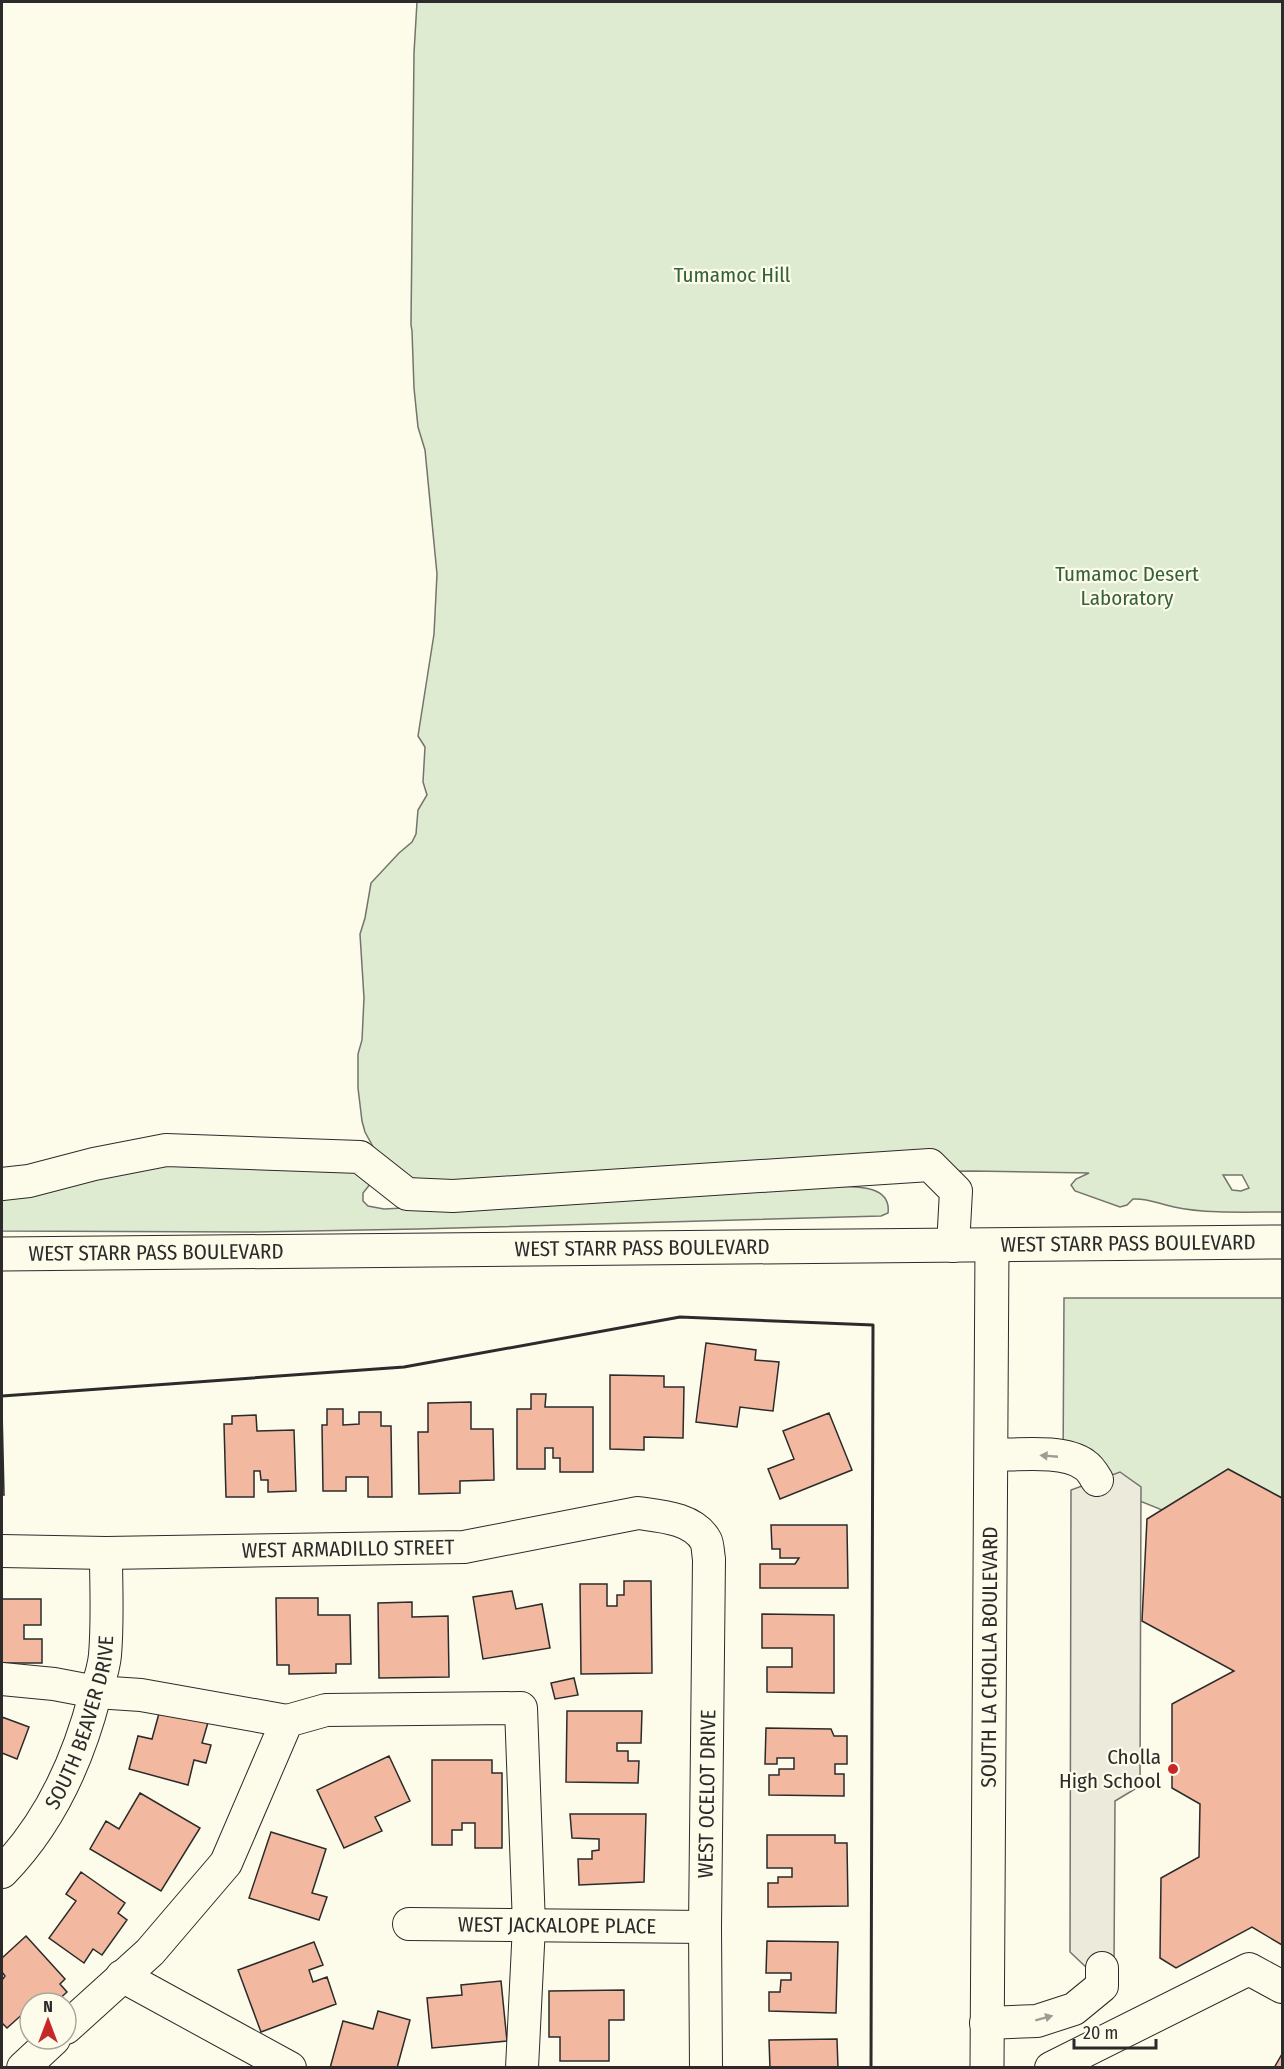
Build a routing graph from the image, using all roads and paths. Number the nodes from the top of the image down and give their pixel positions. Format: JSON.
{"nodes":[{"id":1,"x":2,"y":1184,"type":"edge"},
{"id":2,"x":1282,"y":1242,"type":"edge"},
{"id":3,"x":953,"y":1246,"type":"junction"},
{"id":4,"x":992,"y":1246,"type":"junction"},
{"id":5,"x":2,"y":1254,"type":"edge"},
{"id":6,"x":991,"y":1455,"type":"junction"},
{"id":7,"x":1097,"y":1480,"type":"dead end"},
{"id":8,"x":695,"y":1520,"type":"joint"},
{"id":9,"x":2,"y":1551,"type":"edge"},
{"id":10,"x":106,"y":1553,"type":"junction"},
{"id":11,"x":2,"y":1679,"type":"edge"},
{"id":12,"x":96,"y":1692,"type":"junction"},
{"id":13,"x":287,"y":1721,"type":"junction"},
{"id":14,"x":2,"y":1872,"type":"edge"},
{"id":15,"x":409,"y":1924,"type":"dead end"},
{"id":16,"x":529,"y":1924,"type":"junction"},
{"id":17,"x":705,"y":1927,"type":"junction"},
{"id":18,"x":1102,"y":1968,"type":"dead end"},
{"id":19,"x":122,"y":1976,"type":"junction"},
{"id":20,"x":1282,"y":1987,"type":"edge"},
{"id":21,"x":78,"y":2017,"type":"edge"},
{"id":22,"x":986,"y":2023,"type":"junction"},
{"id":23,"x":41,"y":2051,"type":"edge"},
{"id":24,"x":23,"y":2067,"type":"edge"},
{"id":25,"x":290,"y":2067,"type":"edge"},
{"id":26,"x":522,"y":2067,"type":"edge"},
{"id":27,"x":705,"y":2067,"type":"edge"},
{"id":28,"x":987,"y":2067,"type":"edge"},
{"id":29,"x":1051,"y":2067,"type":"edge"}],
"edges":[{"from":1,"to":3,"type":"street"},
{"from":2,"to":4,"type":"main road","name":"WEST STARR PASS BOULEVARD"},
{"from":3,"to":4,"type":"main road","name":"WEST STARR PASS BOULEVARD"},
{"from":3,"to":5,"type":"main road","name":"WEST STARR PASS BOULEVARD"},
{"from":4,"to":6,"type":"main road","name":"SOUTH LA CHOLLA BOULEVARD"},
{"from":7,"to":6,"type":"street","one_way":true},
{"from":6,"to":22,"type":"main road","name":"SOUTH LA CHOLLA BOULEVARD"},
{"from":8,"to":10,"type":"street","name":"WEST ARMADILLO STREET"},
{"from":8,"to":17,"type":"street","name":"WEST OCELOT DRIVE"},
{"from":9,"to":10,"type":"street","name":"WEST ARMADILLO STREET"},
{"from":10,"to":12,"type":"street","name":"SOUTH BEAVER DRIVE"},
{"from":11,"to":12,"type":"street"},
{"from":12,"to":13,"type":"street"},
{"from":12,"to":14,"type":"street","name":"SOUTH BEAVER DRIVE"},
{"from":13,"to":16,"type":"street"},
{"from":13,"to":19,"type":"street"},
{"from":15,"to":16,"type":"street","name":"WEST JACKALOPE PLACE"},
{"from":16,"to":17,"type":"street","name":"WEST JACKALOPE PLACE"},
{"from":16,"to":26,"type":"street"},
{"from":17,"to":27,"type":"street","name":"WEST OCELOT DRIVE"},
{"from":22,"to":18,"type":"street","one_way":true},
{"from":19,"to":21,"type":"street"},
{"from":19,"to":25,"type":"street"},
{"from":20,"to":29,"type":"street"},
{"from":22,"to":28,"type":"main road","name":"SOUTH LA CHOLLA BOULEVARD"},
{"from":23,"to":24,"type":"street"}]}
